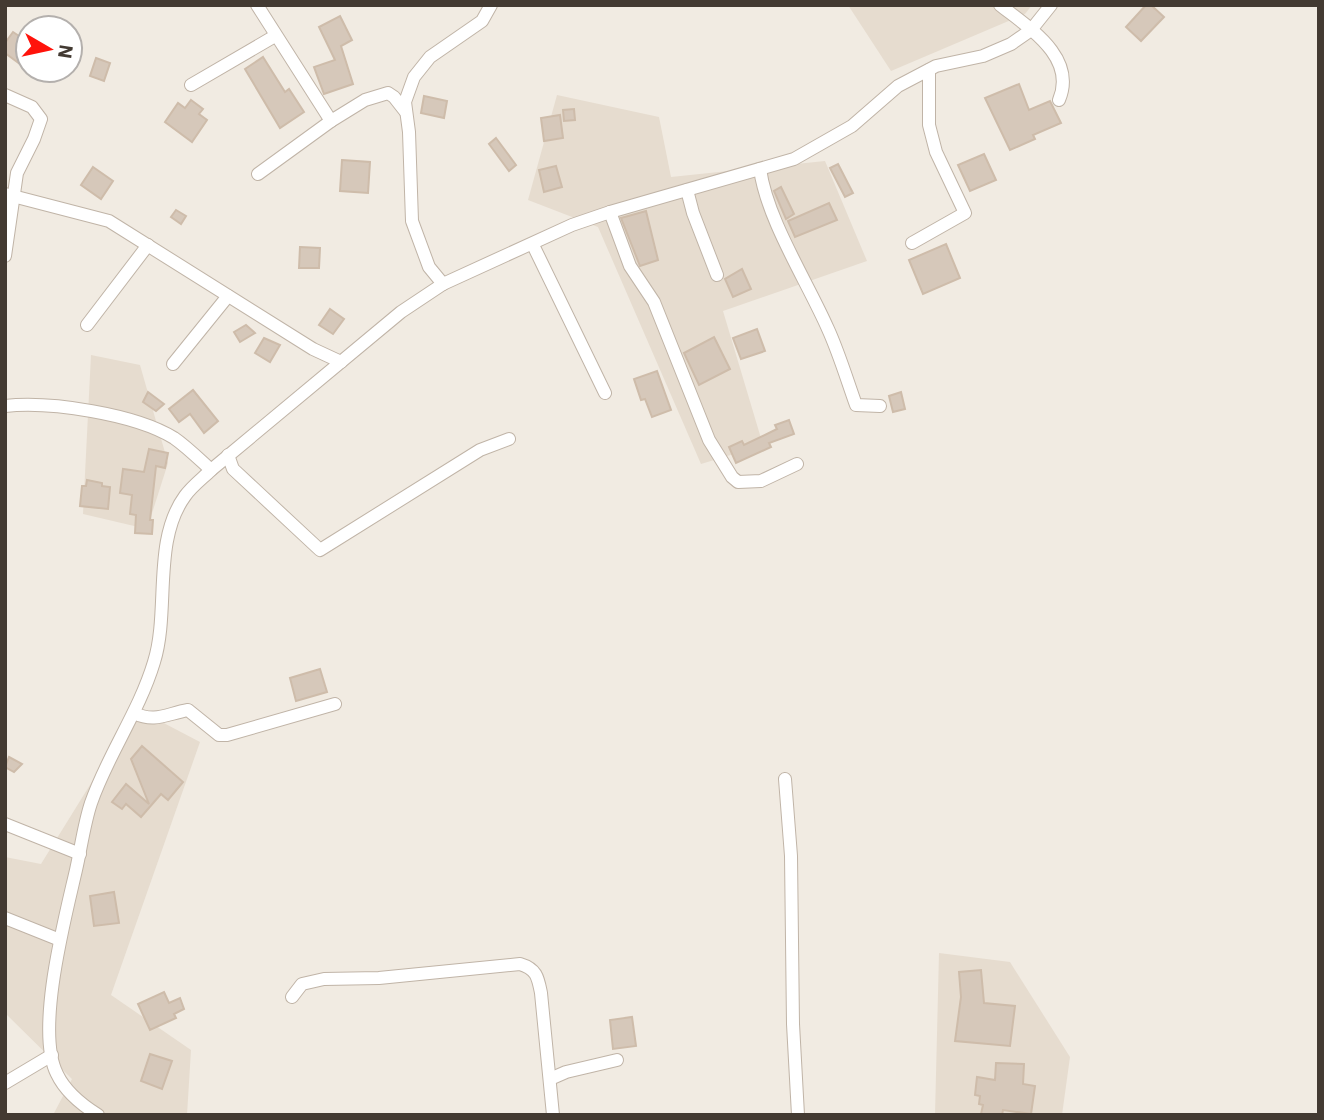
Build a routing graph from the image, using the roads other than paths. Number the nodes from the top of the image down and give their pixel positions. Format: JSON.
{"nodes":[{"id":1,"x":257,"y":5,"type":"edge"},
{"id":2,"x":491,"y":5,"type":"edge"},
{"id":3,"x":1000,"y":5,"type":"edge"},
{"id":4,"x":1051,"y":5,"type":"edge"},
{"id":5,"x":1031,"y":30,"type":"junction"},
{"id":6,"x":275,"y":36,"type":"junction"},
{"id":7,"x":929,"y":70,"type":"junction"},
{"id":8,"x":191,"y":85,"type":"dead end"},
{"id":9,"x":5,"y":95,"type":"edge"},
{"id":10,"x":1059,"y":100,"type":"dead end"},
{"id":11,"x":405,"y":112,"type":"junction"},
{"id":12,"x":331,"y":121,"type":"junction"},
{"id":13,"x":760,"y":169,"type":"junction"},
{"id":14,"x":257,"y":174,"type":"dead end"},
{"id":15,"x":687,"y":190,"type":"junction"},
{"id":16,"x":9,"y":195,"type":"edge"},
{"id":17,"x":610,"y":212,"type":"junction"},
{"id":18,"x":912,"y":243,"type":"dead end"},
{"id":19,"x":148,"y":245,"type":"junction"},
{"id":20,"x":533,"y":245,"type":"junction"},
{"id":21,"x":5,"y":256,"type":"edge"},
{"id":22,"x":717,"y":275,"type":"dead end"},
{"id":23,"x":443,"y":284,"type":"junction"},
{"id":24,"x":228,"y":296,"type":"junction"},
{"id":25,"x":87,"y":325,"type":"dead end"},
{"id":26,"x":341,"y":362,"type":"junction"},
{"id":27,"x":173,"y":364,"type":"dead end"},
{"id":28,"x":604,"y":393,"type":"dead end"},
{"id":29,"x":880,"y":406,"type":"dead end"},
{"id":30,"x":5,"y":407,"type":"edge"},
{"id":31,"x":509,"y":439,"type":"dead end"},
{"id":32,"x":228,"y":455,"type":"junction"},
{"id":33,"x":797,"y":464,"type":"dead end"},
{"id":34,"x":211,"y":470,"type":"junction"},
{"id":35,"x":335,"y":704,"type":"dead end"},
{"id":36,"x":134,"y":713,"type":"junction"},
{"id":37,"x":785,"y":779,"type":"dead end"},
{"id":38,"x":5,"y":824,"type":"edge"},
{"id":39,"x":80,"y":854,"type":"junction"},
{"id":40,"x":5,"y":918,"type":"edge"},
{"id":41,"x":60,"y":940,"type":"junction"},
{"id":42,"x":292,"y":996,"type":"dead end"},
{"id":43,"x":52,"y":1055,"type":"junction"},
{"id":44,"x":617,"y":1060,"type":"dead end"},
{"id":45,"x":550,"y":1079,"type":"junction"},
{"id":46,"x":5,"y":1083,"type":"edge"},
{"id":47,"x":94,"y":1114,"type":"edge"},
{"id":48,"x":553,"y":1115,"type":"edge"},
{"id":49,"x":798,"y":1115,"type":"edge"}],
"edges":[{"from":1,"to":6,"type":"street"},
{"from":2,"to":11,"type":"street"},
{"from":3,"to":5,"type":"street"},
{"from":4,"to":5,"type":"street"},
{"from":5,"to":7,"type":"street"},
{"from":5,"to":10,"type":"street"},
{"from":6,"to":8,"type":"street"},
{"from":6,"to":12,"type":"street"},
{"from":7,"to":13,"type":"street"},
{"from":7,"to":18,"type":"street"},
{"from":9,"to":16,"type":"street"},
{"from":11,"to":12,"type":"street"},
{"from":11,"to":23,"type":"street"},
{"from":12,"to":14,"type":"street"},
{"from":13,"to":15,"type":"street"},
{"from":13,"to":29,"type":"street"},
{"from":15,"to":17,"type":"street"},
{"from":15,"to":22,"type":"street"},
{"from":16,"to":19,"type":"street"},
{"from":16,"to":21,"type":"street"},
{"from":17,"to":20,"type":"street"},
{"from":17,"to":33,"type":"street"},
{"from":19,"to":24,"type":"street"},
{"from":19,"to":25,"type":"street"},
{"from":20,"to":23,"type":"street"},
{"from":20,"to":28,"type":"street"},
{"from":23,"to":26,"type":"street"},
{"from":24,"to":26,"type":"street"},
{"from":24,"to":27,"type":"street"},
{"from":26,"to":32,"type":"street"},
{"from":30,"to":34,"type":"street"},
{"from":31,"to":32,"type":"street"},
{"from":32,"to":34,"type":"street"},
{"from":34,"to":36,"type":"street"},
{"from":35,"to":36,"type":"street"},
{"from":36,"to":39,"type":"street"},
{"from":37,"to":49,"type":"street"},
{"from":38,"to":39,"type":"street"},
{"from":39,"to":41,"type":"street"},
{"from":40,"to":41,"type":"street"},
{"from":41,"to":43,"type":"street"},
{"from":42,"to":45,"type":"street"},
{"from":43,"to":46,"type":"street"},
{"from":43,"to":47,"type":"street"},
{"from":44,"to":45,"type":"street"},
{"from":45,"to":48,"type":"street"}]}
